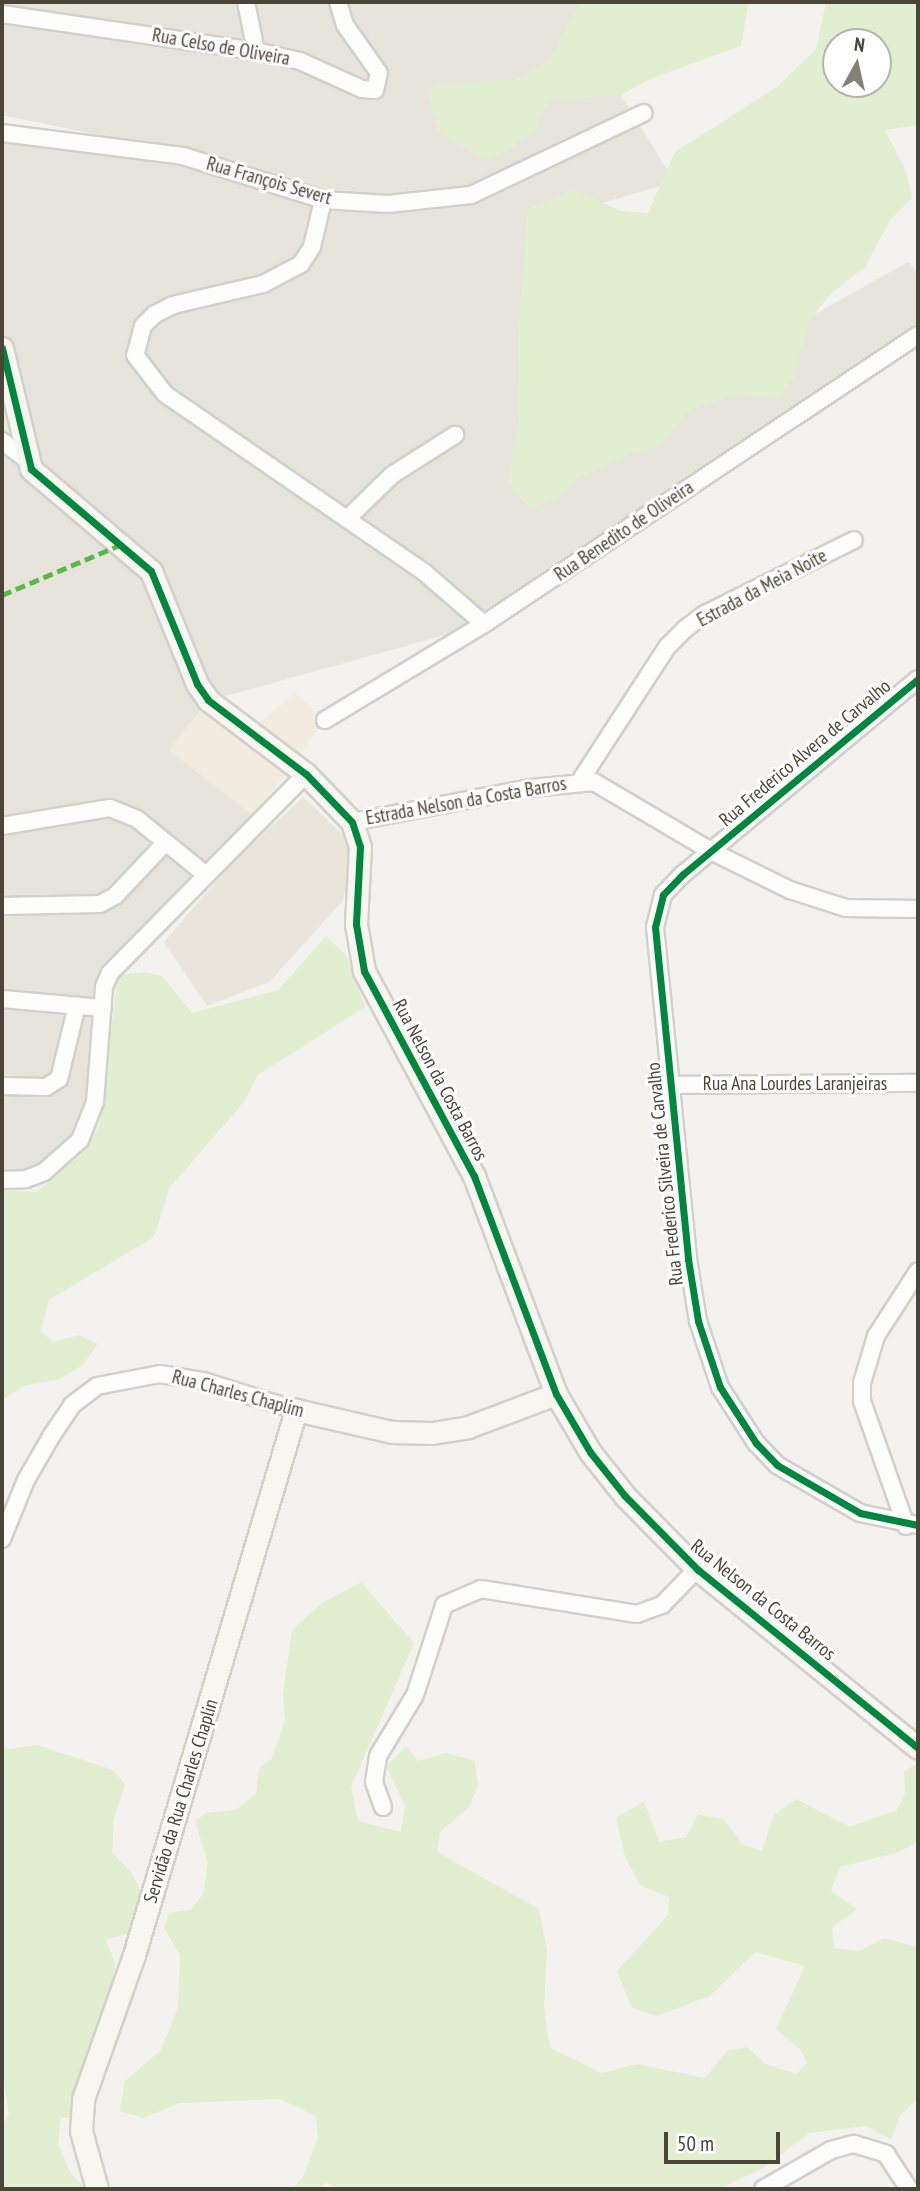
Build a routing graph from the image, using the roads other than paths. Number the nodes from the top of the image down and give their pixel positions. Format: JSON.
{"nodes":[{"id":1,"x":246,"y":2,"type":"edge"},
{"id":2,"x":338,"y":2,"type":"edge"},
{"id":3,"x":2,"y":14,"type":"edge"},
{"id":4,"x":256,"y":51,"type":"junction"},
{"id":5,"x":644,"y":113,"type":"dead end"},
{"id":6,"x":2,"y":133,"type":"edge"},
{"id":7,"x":323,"y":200,"type":"junction"},
{"id":8,"x":918,"y":335,"type":"edge"},
{"id":9,"x":2,"y":348,"type":"edge"},
{"id":10,"x":455,"y":436,"type":"dead end"},
{"id":11,"x":16,"y":447,"type":"edge"},
{"id":12,"x":347,"y":519,"type":"junction"},
{"id":13,"x":854,"y":540,"type":"dead end"},
{"id":14,"x":484,"y":624,"type":"junction"},
{"id":15,"x":918,"y":679,"type":"edge"},
{"id":16,"x":325,"y":720,"type":"dead end"},
{"id":17,"x":306,"y":774,"type":"junction"},
{"id":18,"x":580,"y":781,"type":"junction"},
{"id":19,"x":352,"y":822,"type":"junction"},
{"id":20,"x":2,"y":826,"type":"edge"},
{"id":21,"x":165,"y":843,"type":"junction"},
{"id":22,"x":713,"y":852,"type":"junction"},
{"id":23,"x":205,"y":874,"type":"junction"},
{"id":24,"x":2,"y":906,"type":"edge"},
{"id":25,"x":918,"y":909,"type":"edge"},
{"id":26,"x":2,"y":999,"type":"edge"},
{"id":27,"x":77,"y":1005,"type":"junction"},
{"id":28,"x":103,"y":1008,"type":"junction"},
{"id":29,"x":918,"y":1083,"type":"edge"},
{"id":30,"x":672,"y":1085,"type":"junction"},
{"id":31,"x":2,"y":1086,"type":"edge"},
{"id":32,"x":2,"y":1180,"type":"edge"},
{"id":33,"x":918,"y":1271,"type":"edge"},
{"id":34,"x":556,"y":1394,"type":"junction"},
{"id":35,"x":296,"y":1410,"type":"junction"},
{"id":36,"x":912,"y":1525,"type":"edge"},
{"id":37,"x":2,"y":1539,"type":"edge"},
{"id":38,"x":697,"y":1569,"type":"junction"},
{"id":39,"x":918,"y":1748,"type":"edge"},
{"id":40,"x":383,"y":1807,"type":"dead end"},
{"id":41,"x":97,"y":2189,"type":"edge"},
{"id":42,"x":764,"y":2189,"type":"edge"},
{"id":43,"x":909,"y":2189,"type":"edge"}],
"edges":[{"from":1,"to":4,"type":"street"},
{"from":2,"to":4,"type":"street","name":"Rua Celso de Oliveira"},
{"from":3,"to":4,"type":"street","name":"Rua Celso de Oliveira"},
{"from":5,"to":7,"type":"street","name":"Rua François Severt"},
{"from":6,"to":7,"type":"street","name":"Rua François Severt"},
{"from":7,"to":12,"type":"street"},
{"from":8,"to":14,"type":"street","name":"Rua Benedito de Oliveira"},
{"from":9,"to":11,"type":"street"},
{"from":10,"to":12,"type":"street"},
{"from":11,"to":17,"type":"street"},
{"from":12,"to":14,"type":"street"},
{"from":13,"to":18,"type":"street","name":"Estrada da Meia Noite"},
{"from":14,"to":16,"type":"street","name":"Rua Benedito de Oliveira"},
{"from":15,"to":22,"type":"street","name":"Rua Frederico Alvera de Carvalho"},
{"from":17,"to":19,"type":"street"},
{"from":17,"to":23,"type":"street"},
{"from":18,"to":19,"type":"street","name":"Estrada Nelson da Costa Barros"},
{"from":18,"to":22,"type":"street"},
{"from":19,"to":34,"type":"street","name":"Rua Nelson da Costa Barros"},
{"from":20,"to":21,"type":"street"},
{"from":21,"to":23,"type":"street"},
{"from":21,"to":24,"type":"street"},
{"from":22,"to":25,"type":"street"},
{"from":22,"to":30,"type":"street","name":"Rua Frederico Silveira de Carvalho"},
{"from":23,"to":28,"type":"street"},
{"from":26,"to":27,"type":"street"},
{"from":27,"to":28,"type":"street"},
{"from":27,"to":31,"type":"street"},
{"from":28,"to":32,"type":"street"},
{"from":29,"to":30,"type":"street","name":"Rua Ana Lourdes Laranjeiras"},
{"from":30,"to":36,"type":"street","name":"Rua Frederico Silveira de Carvalho"},
{"from":33,"to":36,"type":"street"},
{"from":34,"to":35,"type":"street","name":"Rua Charles Chaplim"},
{"from":34,"to":38,"type":"street","name":"Rua Nelson da Costa Barros"},
{"from":35,"to":37,"type":"street","name":"Rua Charles Chaplim"},
{"from":35,"to":41,"type":"street","name":"Servidão da Rua Charles Chaplin"},
{"from":38,"to":39,"type":"street","name":"Rua Nelson da Costa Barros"},
{"from":38,"to":40,"type":"street"},
{"from":42,"to":43,"type":"street"}]}
